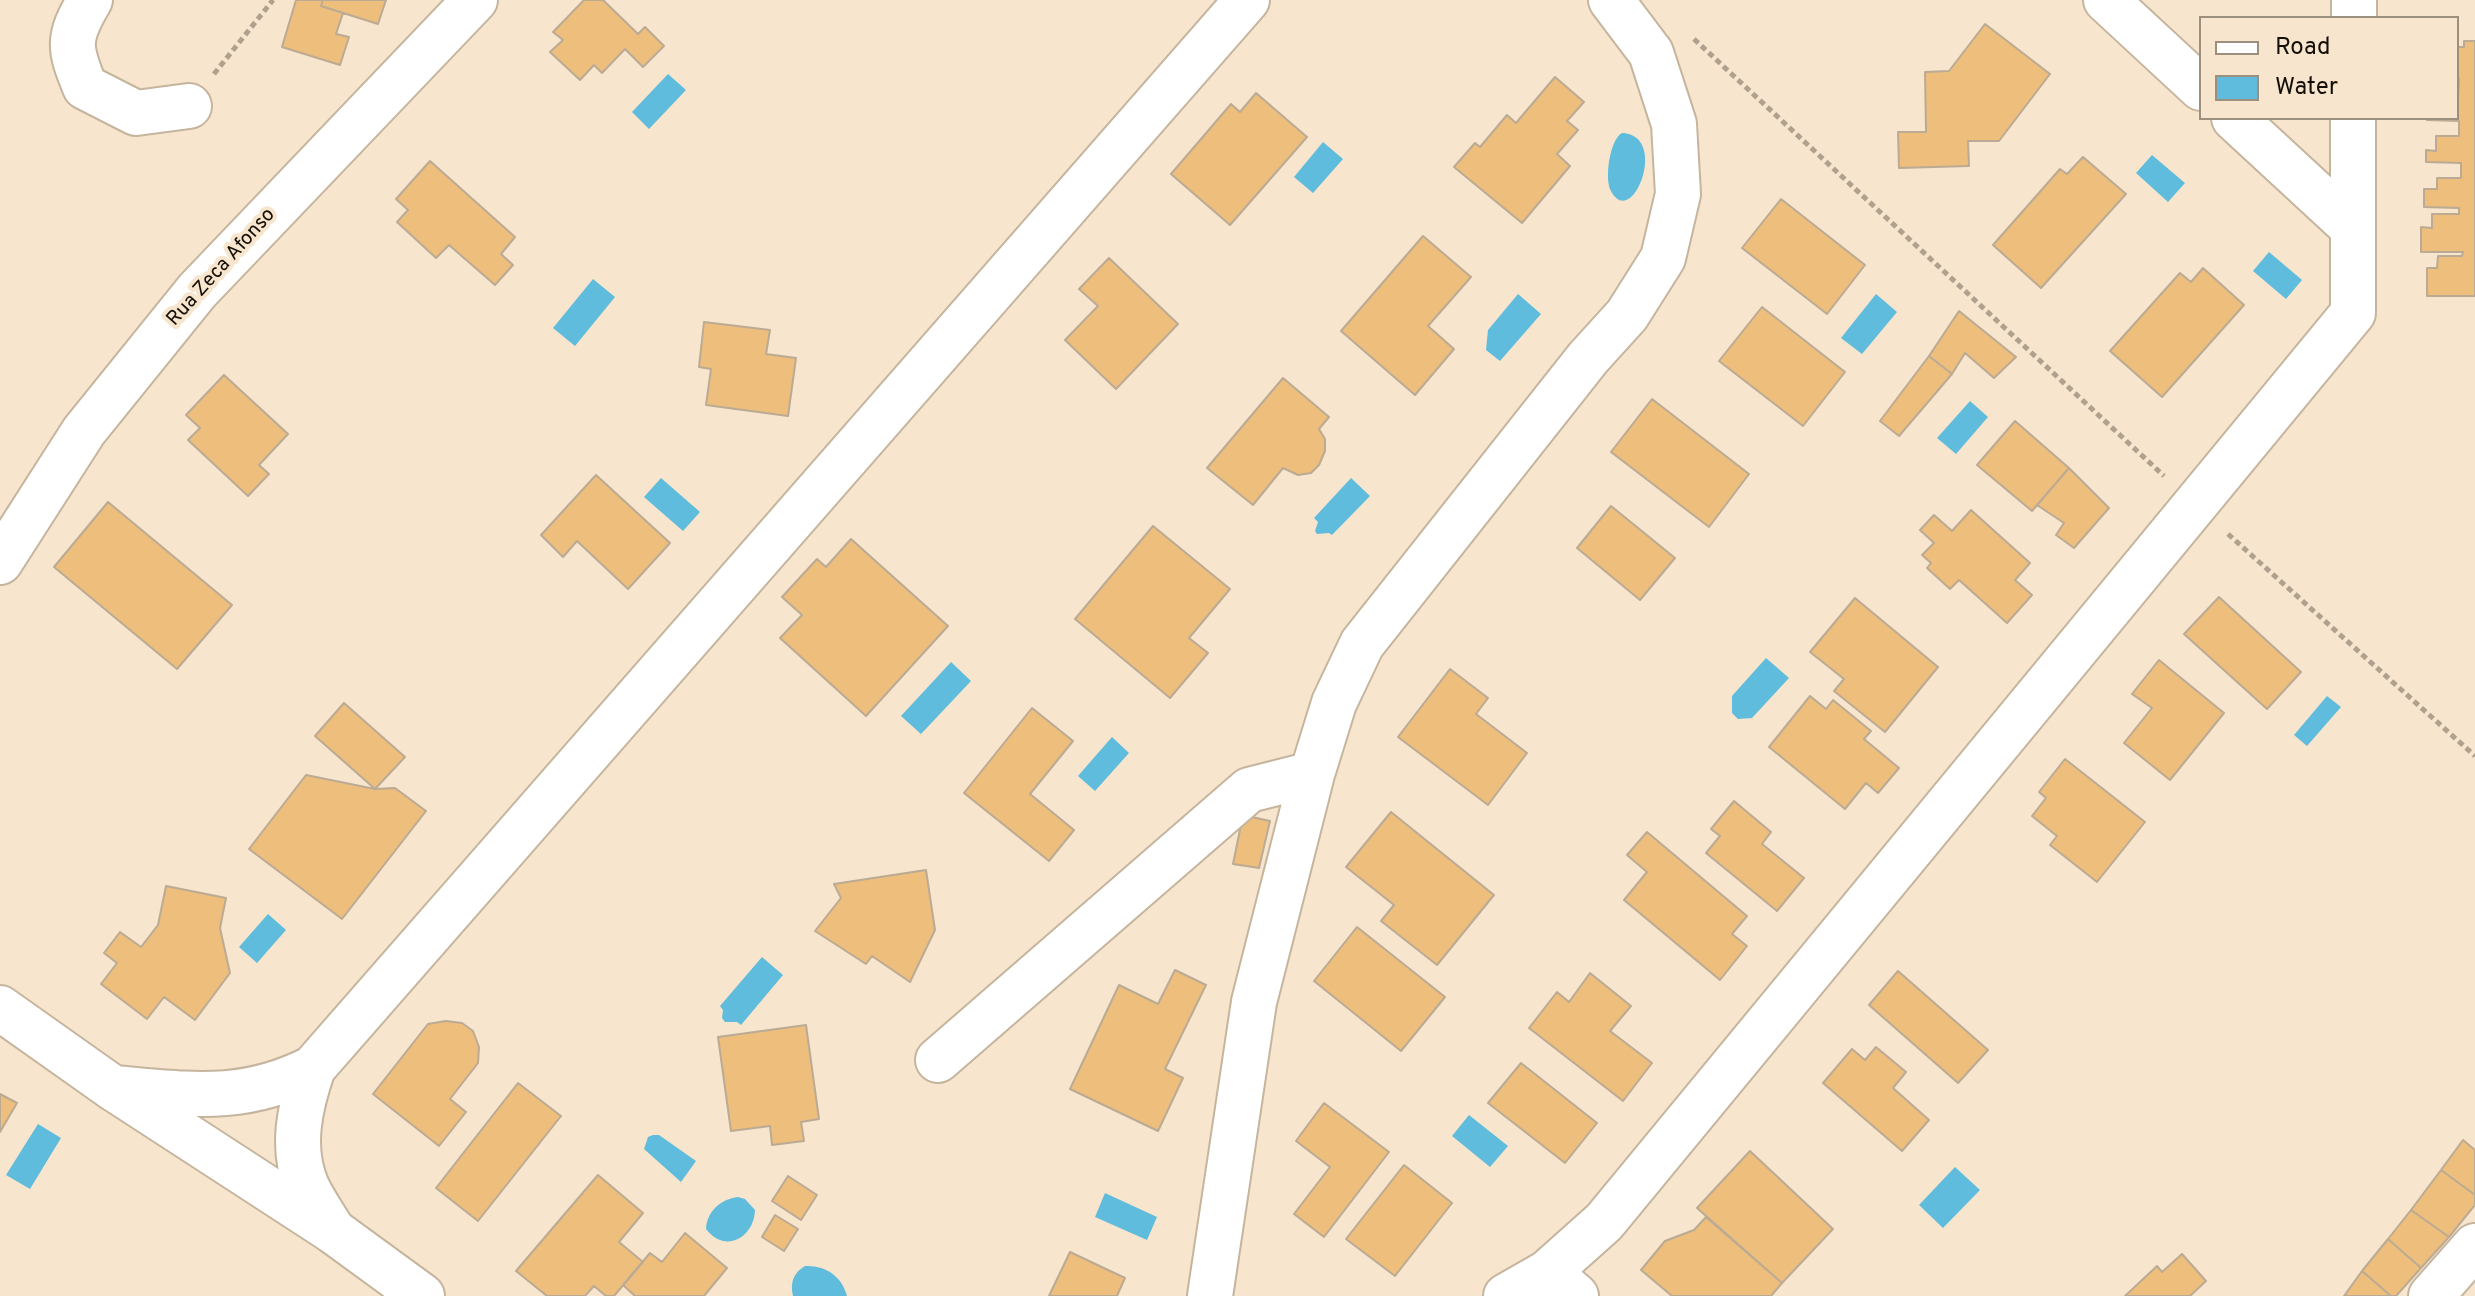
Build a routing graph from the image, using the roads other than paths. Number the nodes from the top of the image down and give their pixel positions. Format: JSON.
{"nodes":[{"id":1,"x":90,"y":0,"type":"edge"},
{"id":2,"x":475,"y":0,"type":"edge"},
{"id":3,"x":1247,"y":0,"type":"edge"},
{"id":4,"x":1611,"y":0,"type":"edge"},
{"id":5,"x":2106,"y":0,"type":"edge"},
{"id":6,"x":2199,"y":86,"type":"edge"},
{"id":7,"x":189,"y":106,"type":"road end"},
{"id":8,"x":2236,"y":120,"type":"edge"},
{"id":9,"x":2353,"y":120,"type":"edge"},
{"id":10,"x":2352,"y":227,"type":"junction"},
{"id":11,"x":0,"y":562,"type":"edge"},
{"id":12,"x":1312,"y":774,"type":"junction"},
{"id":13,"x":0,"y":1008,"type":"edge"},
{"id":14,"x":938,"y":1060,"type":"dead end"},
{"id":15,"x":313,"y":1068,"type":"junction"},
{"id":16,"x":113,"y":1088,"type":"junction"},
{"id":17,"x":333,"y":1231,"type":"junction"},
{"id":18,"x":1218,"y":1233,"type":"junction"},
{"id":19,"x":2475,"y":1246,"type":"edge"},
{"id":20,"x":1562,"y":1284,"type":"edge"},
{"id":21,"x":422,"y":1296,"type":"edge"},
{"id":22,"x":1210,"y":1296,"type":"edge"},
{"id":23,"x":1240,"y":1296,"type":"edge"},
{"id":24,"x":1506,"y":1296,"type":"edge"},
{"id":25,"x":2431,"y":1296,"type":"edge"}],
"edges":[{"from":1,"to":7,"type":"street"},
{"from":2,"to":11,"type":"street","name":"Rua Zeca Afonso"},
{"from":3,"to":15,"type":"street"},
{"from":4,"to":12,"type":"street"},
{"from":5,"to":6,"type":"street"},
{"from":8,"to":10,"type":"street"},
{"from":9,"to":10,"type":"street"},
{"from":10,"to":20,"type":"street"},
{"from":12,"to":14,"type":"street"},
{"from":12,"to":18,"type":"street"},
{"from":13,"to":16,"type":"street"},
{"from":15,"to":16,"type":"street"},
{"from":15,"to":17,"type":"street"},
{"from":16,"to":17,"type":"street"},
{"from":17,"to":21,"type":"street"},
{"from":18,"to":22,"type":"street"},
{"from":18,"to":23,"type":"street"},
{"from":19,"to":25,"type":"street"},
{"from":20,"to":24,"type":"street"}]}
